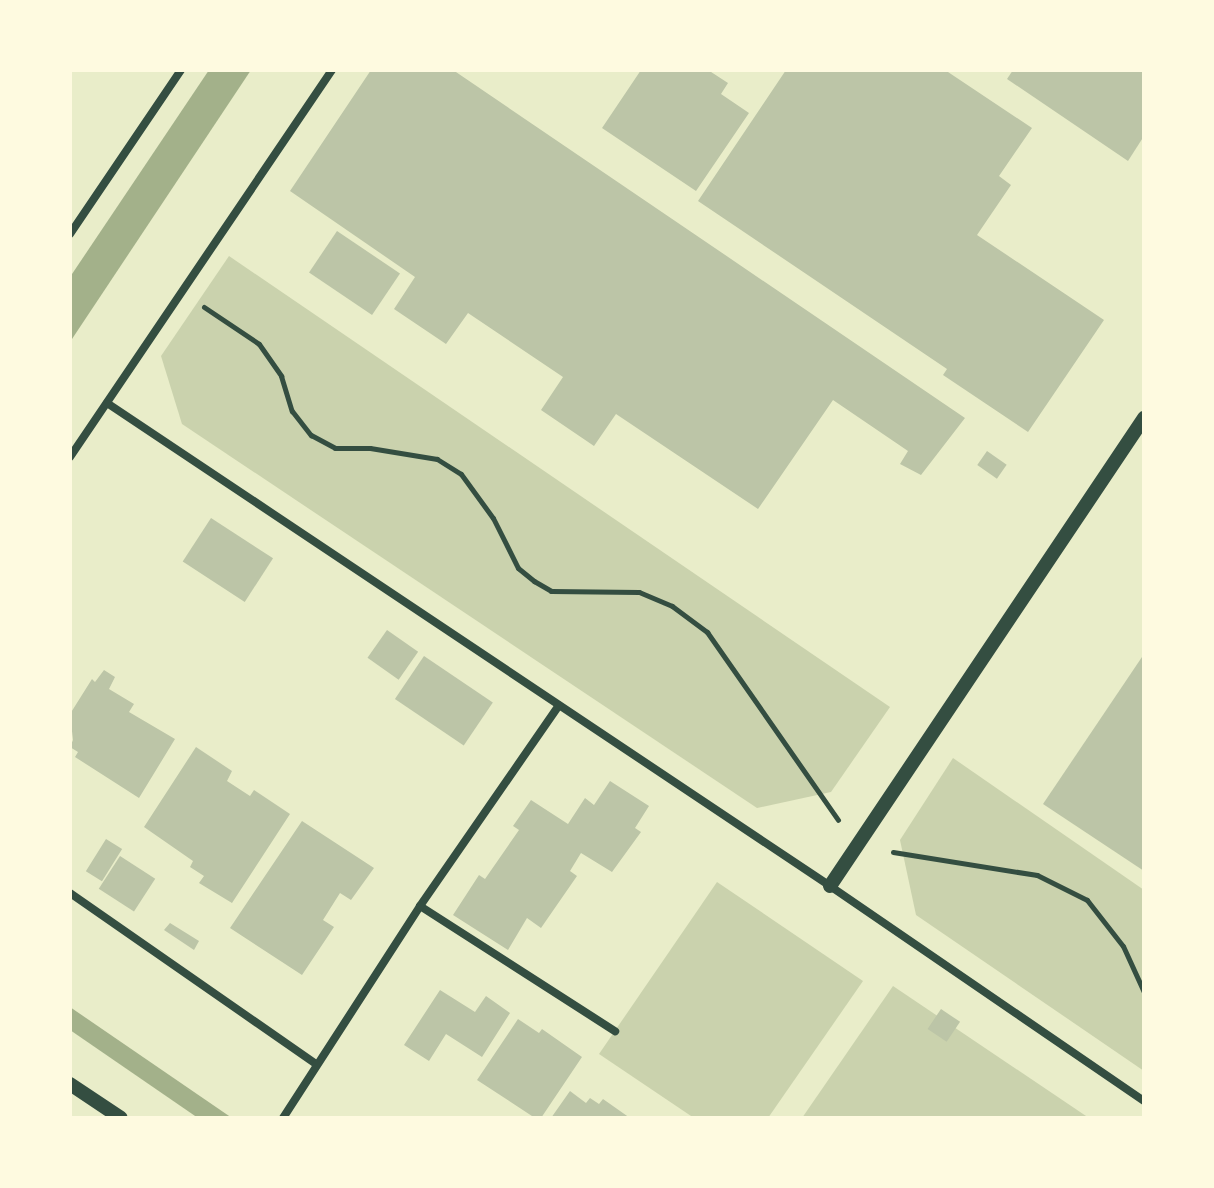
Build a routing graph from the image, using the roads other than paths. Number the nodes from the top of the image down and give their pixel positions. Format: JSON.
{"nodes":[{"id":1,"x":181,"y":70,"type":"edge"},
{"id":2,"x":332,"y":70,"type":"edge"},
{"id":3,"x":70,"y":234,"type":"edge"},
{"id":4,"x":107,"y":403,"type":"junction"},
{"id":5,"x":1144,"y":418,"type":"edge"},
{"id":6,"x":70,"y":457,"type":"edge"},
{"id":7,"x":559,"y":705,"type":"junction"},
{"id":8,"x":830,"y":886,"type":"junction"},
{"id":9,"x":70,"y":893,"type":"edge"},
{"id":10,"x":420,"y":906,"type":"junction"},
{"id":11,"x":615,"y":1031,"type":"dead end"},
{"id":12,"x":316,"y":1064,"type":"junction"},
{"id":13,"x":70,"y":1084,"type":"edge"},
{"id":14,"x":1144,"y":1101,"type":"edge"},
{"id":15,"x":121,"y":1118,"type":"edge"},
{"id":16,"x":283,"y":1118,"type":"edge"}],
"edges":[{"from":1,"to":3,"type":"street"},
{"from":2,"to":4,"type":"street"},
{"from":4,"to":6,"type":"street"},
{"from":4,"to":7,"type":"street"},
{"from":5,"to":8,"type":"street"},
{"from":7,"to":8,"type":"street"},
{"from":7,"to":10,"type":"street"},
{"from":8,"to":14,"type":"street"},
{"from":9,"to":12,"type":"street"},
{"from":10,"to":11,"type":"street"},
{"from":10,"to":12,"type":"street"},
{"from":12,"to":16,"type":"street"},
{"from":13,"to":15,"type":"street"}]}
